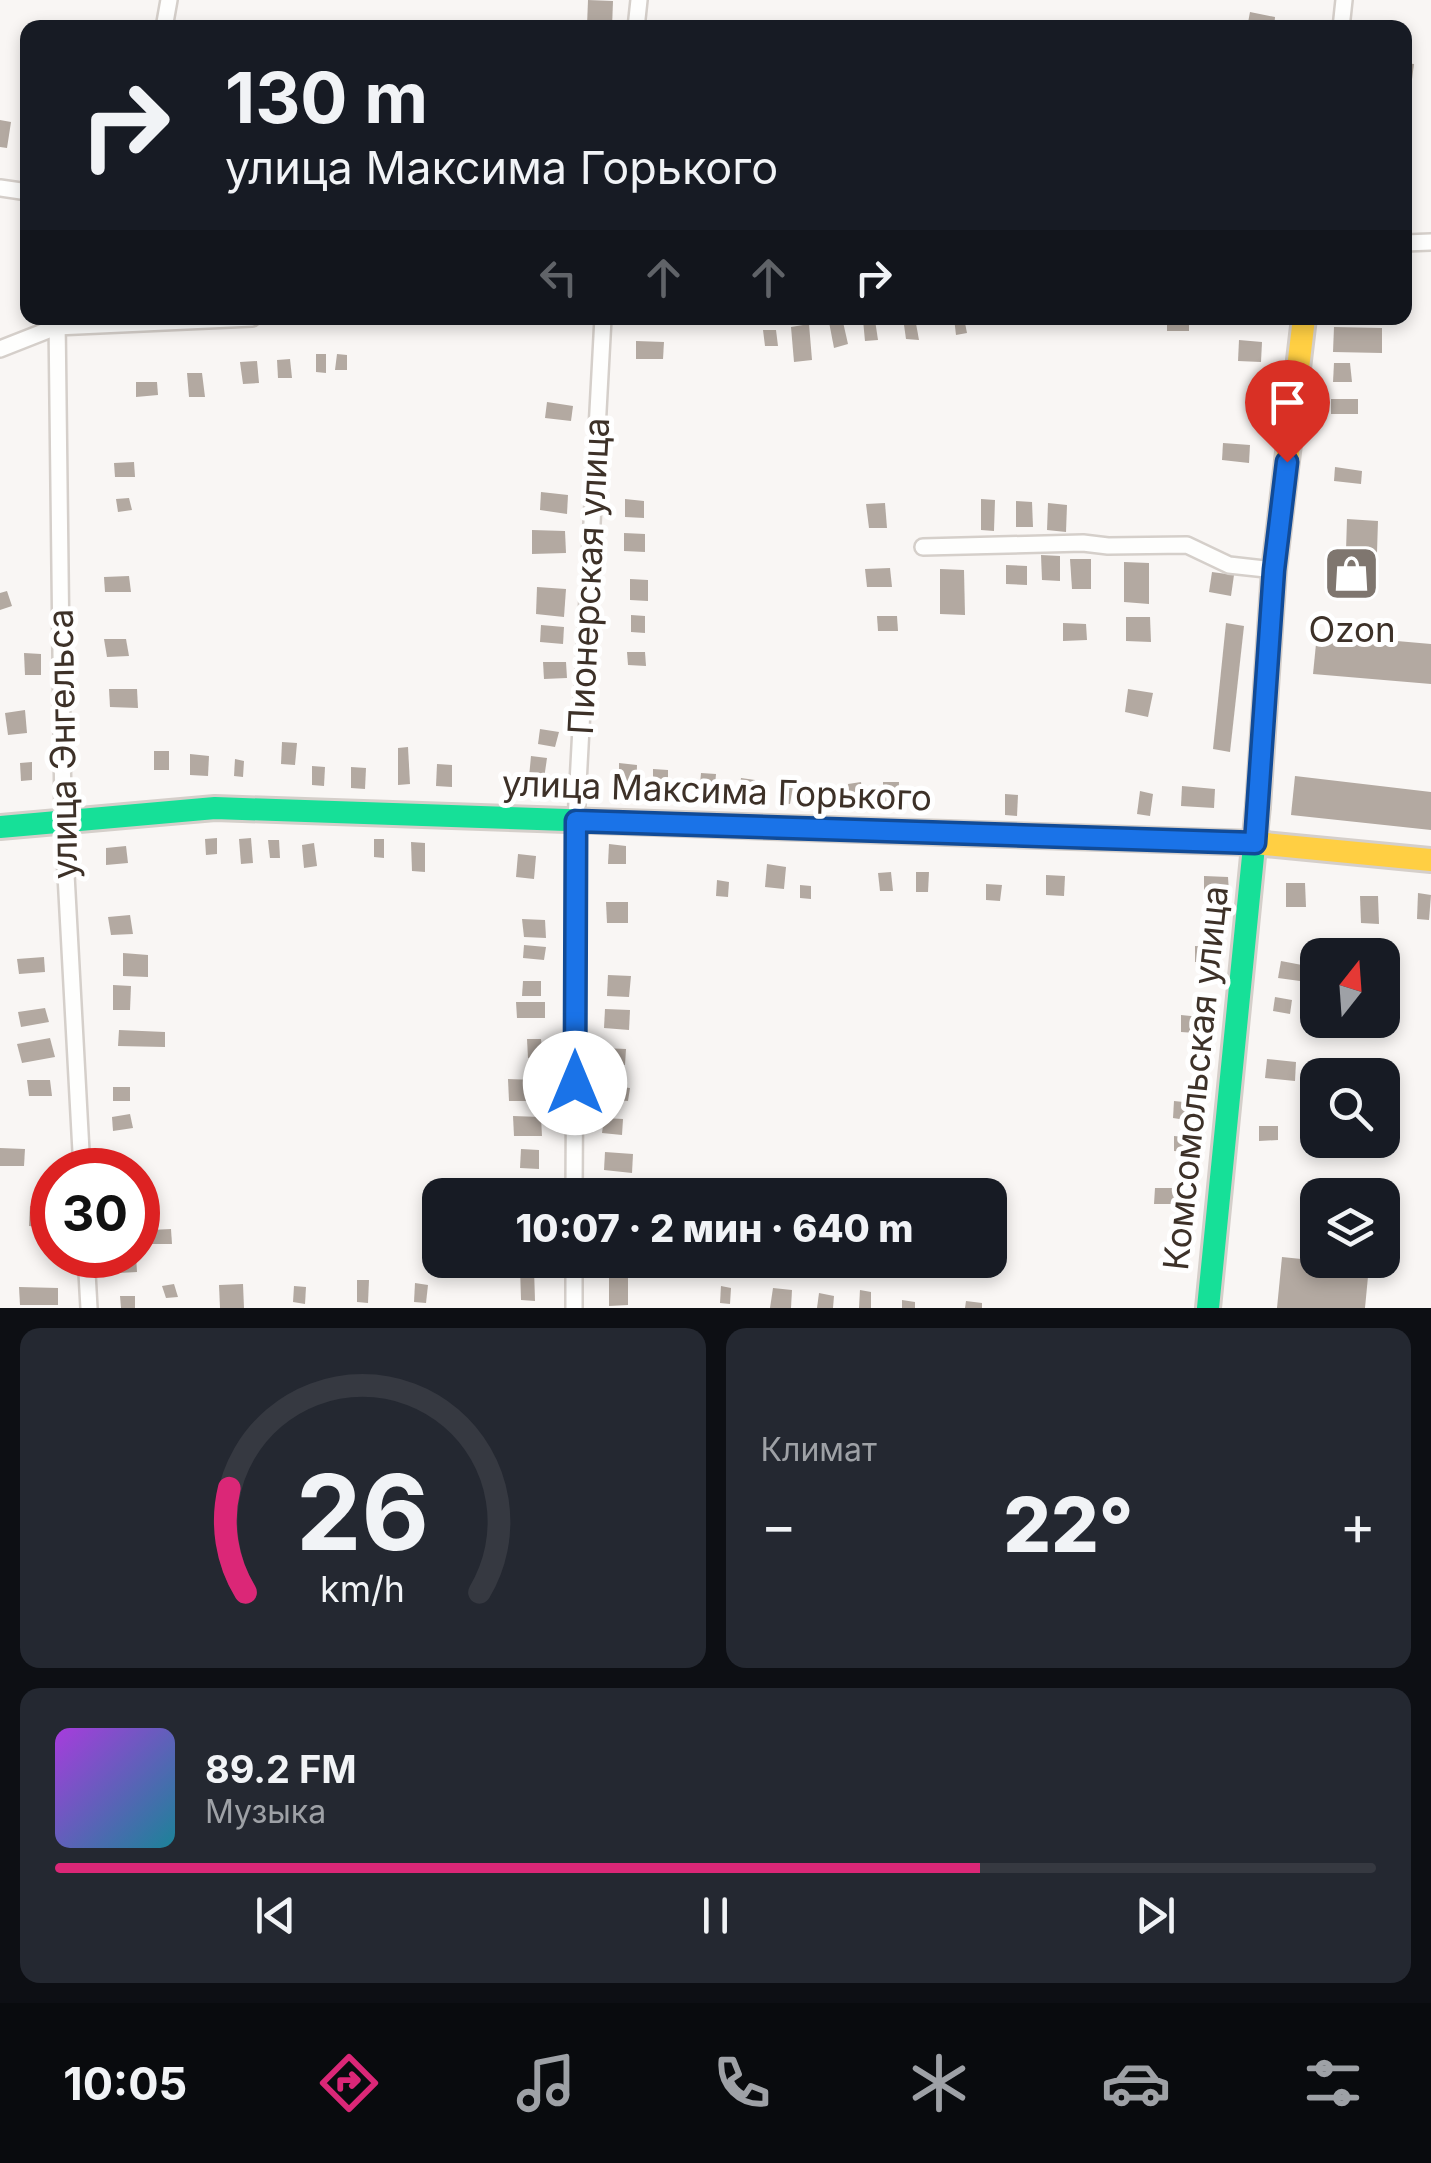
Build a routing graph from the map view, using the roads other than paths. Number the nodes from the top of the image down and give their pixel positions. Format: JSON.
{"nodes":[{"id":1,"x":50,"y":325,"type":"edge"},
{"id":2,"x":56,"y":325,"type":"edge"},
{"id":3,"x":604,"y":325,"type":"edge"},
{"id":4,"x":1303,"y":325,"type":"edge"},
{"id":5,"x":0,"y":348,"type":"edge"},
{"id":6,"x":924,"y":547,"type":"dead end"},
{"id":7,"x":1274,"y":570,"type":"junction"},
{"id":8,"x":63,"y":819,"type":"junction"},
{"id":9,"x":576,"y":821,"type":"junction"},
{"id":10,"x":0,"y":827,"type":"edge"},
{"id":11,"x":1255,"y":843,"type":"junction"},
{"id":12,"x":1431,"y":860,"type":"edge"},
{"id":13,"x":81,"y":1148,"type":"edge"},
{"id":14,"x":574,"y":1178,"type":"edge"},
{"id":15,"x":87,"y":1278,"type":"edge"},
{"id":16,"x":574,"y":1278,"type":"edge"},
{"id":17,"x":89,"y":1308,"type":"edge"},
{"id":18,"x":574,"y":1308,"type":"edge"},
{"id":19,"x":1208,"y":1308,"type":"edge"}],
"edges":[{"from":1,"to":5,"type":"street"},
{"from":2,"to":8,"type":"street","name":"улица Энгельса"},
{"from":3,"to":9,"type":"street","name":"Пионерская улица"},
{"from":4,"to":7,"type":"street","name":"Комсомольская улица"},
{"from":6,"to":7,"type":"street"},
{"from":7,"to":11,"type":"street","name":"Комсомольская улица"},
{"from":8,"to":9,"type":"street","name":"улица Максима Горького"},
{"from":8,"to":10,"type":"street","name":"улица Максима Горького"},
{"from":8,"to":13,"type":"street","name":"улица Энгельса"},
{"from":9,"to":11,"type":"street","name":"улица Максима Горького"},
{"from":9,"to":14,"type":"street","name":"Пионерская улица"},
{"from":11,"to":12,"type":"street","name":"улица Максима Горького"},
{"from":11,"to":19,"type":"street","name":"Комсомольская улица"},
{"from":15,"to":17,"type":"street"},
{"from":16,"to":18,"type":"street"}]}
